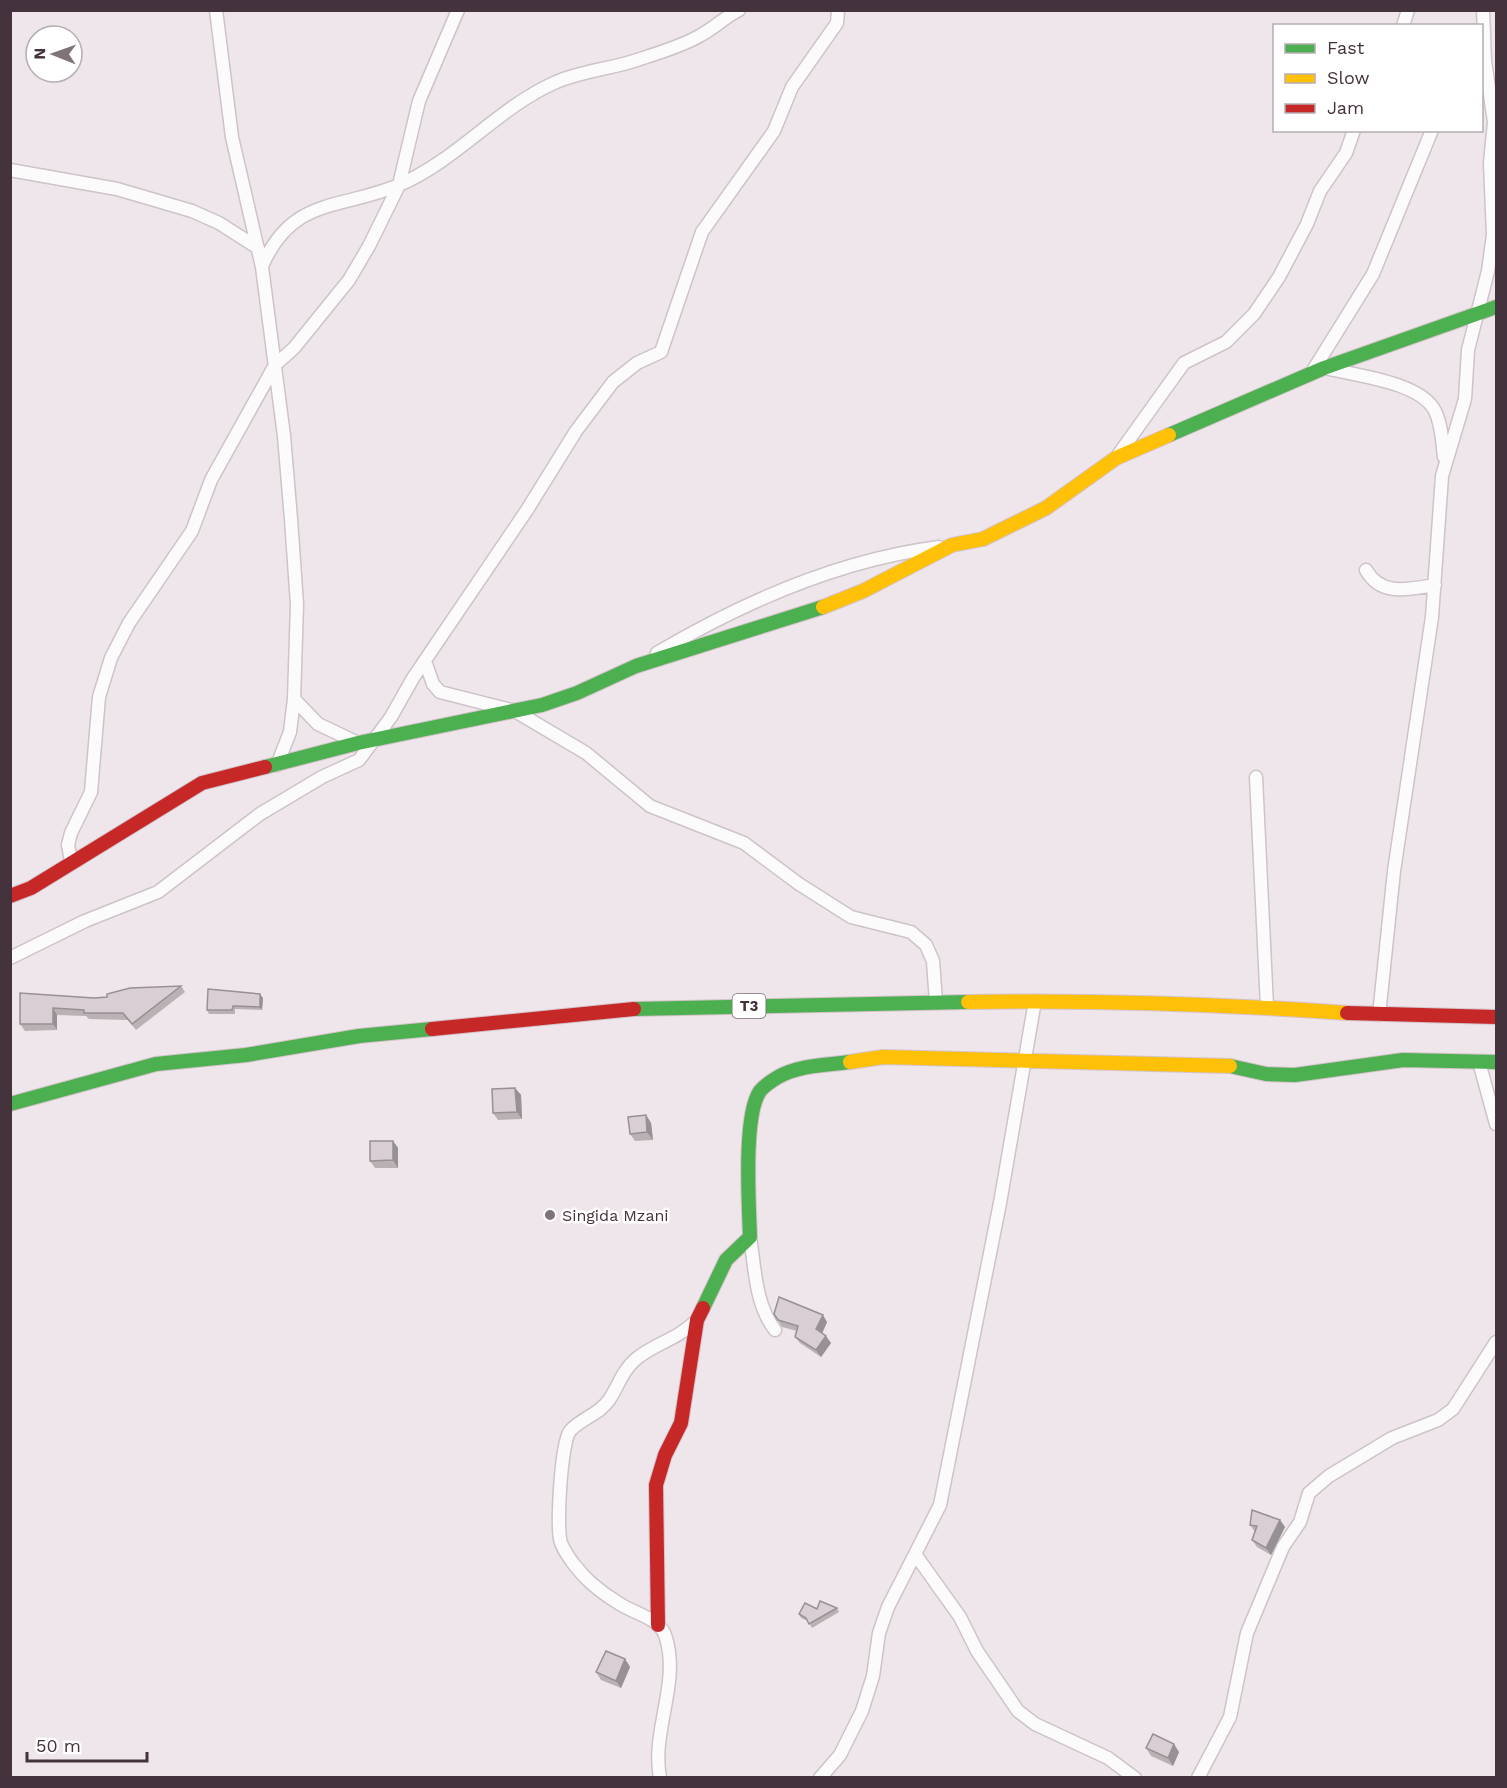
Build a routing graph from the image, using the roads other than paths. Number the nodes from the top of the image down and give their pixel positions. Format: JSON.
{"nodes":[{"id":1,"x":216,"y":10,"type":"edge"},
{"id":2,"x":458,"y":10,"type":"edge"},
{"id":3,"x":739,"y":10,"type":"edge"},
{"id":4,"x":838,"y":10,"type":"edge"},
{"id":5,"x":1483,"y":10,"type":"edge"},
{"id":6,"x":1484,"y":65,"type":"edge"},
{"id":7,"x":1353,"y":132,"type":"edge"},
{"id":8,"x":1431,"y":132,"type":"edge"},
{"id":9,"x":10,"y":170,"type":"edge"},
{"id":10,"x":399,"y":185,"type":"junction"},
{"id":11,"x":258,"y":248,"type":"junction"},
{"id":12,"x":262,"y":267,"type":"junction"},
{"id":13,"x":1497,"y":307,"type":"edge"},
{"id":14,"x":1474,"y":316,"type":"junction"},
{"id":15,"x":274,"y":365,"type":"junction"},
{"id":16,"x":1318,"y":371,"type":"junction"},
{"id":17,"x":1116,"y":458,"type":"junction"},
{"id":18,"x":1444,"y":461,"type":"junction"},
{"id":19,"x":952,"y":545,"type":"junction"},
{"id":20,"x":1366,"y":570,"type":"dead end"},
{"id":21,"x":1435,"y":585,"type":"junction"},
{"id":22,"x":425,"y":661,"type":"junction"},
{"id":23,"x":636,"y":666,"type":"junction"},
{"id":24,"x":294,"y":699,"type":"junction"},
{"id":25,"x":515,"y":711,"type":"junction"},
{"id":26,"x":365,"y":742,"type":"junction"},
{"id":27,"x":277,"y":765,"type":"junction"},
{"id":28,"x":1256,"y":777,"type":"dead end"},
{"id":29,"x":71,"y":861,"type":"junction"},
{"id":30,"x":10,"y":896,"type":"edge"},
{"id":31,"x":10,"y":958,"type":"edge"},
{"id":32,"x":1035,"y":1001,"type":"junction"},
{"id":33,"x":936,"y":1002,"type":"junction"},
{"id":34,"x":1267,"y":1007,"type":"junction"},
{"id":35,"x":1379,"y":1015,"type":"junction"},
{"id":36,"x":1497,"y":1017,"type":"edge"},
{"id":37,"x":1026,"y":1059,"type":"junction"},
{"id":38,"x":1479,"y":1062,"type":"junction"},
{"id":39,"x":1497,"y":1062,"type":"edge"},
{"id":40,"x":10,"y":1104,"type":"edge"},
{"id":41,"x":1497,"y":1124,"type":"edge"},
{"id":42,"x":750,"y":1237,"type":"junction"},
{"id":43,"x":697,"y":1320,"type":"junction"},
{"id":44,"x":775,"y":1330,"type":"dead end"},
{"id":45,"x":1497,"y":1342,"type":"edge"},
{"id":46,"x":915,"y":1554,"type":"junction"},
{"id":47,"x":658,"y":1625,"type":"junction"},
{"id":48,"x":660,"y":1778,"type":"edge"},
{"id":49,"x":820,"y":1778,"type":"edge"},
{"id":50,"x":1135,"y":1778,"type":"edge"},
{"id":51,"x":1198,"y":1778,"type":"edge"}],
"edges":[{"from":1,"to":11,"type":"street"},
{"from":2,"to":10,"type":"street"},
{"from":3,"to":10,"type":"street"},
{"from":4,"to":22,"type":"street"},
{"from":5,"to":6,"type":"street"},
{"from":6,"to":14,"type":"street"},
{"from":7,"to":17,"type":"street"},
{"from":8,"to":16,"type":"street"},
{"from":9,"to":11,"type":"street"},
{"from":10,"to":12,"type":"street"},
{"from":10,"to":15,"type":"street"},
{"from":11,"to":12,"type":"street"},
{"from":12,"to":15,"type":"street"},
{"from":13,"to":14,"type":"main road"},
{"from":14,"to":16,"type":"main road"},
{"from":14,"to":18,"type":"street"},
{"from":15,"to":24,"type":"street"},
{"from":15,"to":29,"type":"street"},
{"from":16,"to":17,"type":"main road"},
{"from":16,"to":18,"type":"street"},
{"from":17,"to":19,"type":"main road"},
{"from":18,"to":21,"type":"street"},
{"from":19,"to":23,"type":"main road"},
{"from":19,"to":23,"type":"street"},
{"from":20,"to":21,"type":"street"},
{"from":21,"to":35,"type":"street"},
{"from":22,"to":25,"type":"street"},
{"from":22,"to":26,"type":"street"},
{"from":23,"to":25,"type":"main road"},
{"from":24,"to":26,"type":"street"},
{"from":24,"to":27,"type":"street"},
{"from":25,"to":26,"type":"main road"},
{"from":25,"to":33,"type":"street"},
{"from":26,"to":27,"type":"main road"},
{"from":26,"to":31,"type":"street"},
{"from":27,"to":29,"type":"main road"},
{"from":28,"to":34,"type":"street"},
{"from":29,"to":30,"type":"main road"},
{"from":32,"to":33,"type":"main road","number":"T3"},
{"from":32,"to":34,"type":"main road","number":"T3"},
{"from":32,"to":37,"type":"street"},
{"from":33,"to":40,"type":"main road","number":"T3"},
{"from":34,"to":35,"type":"main road","number":"T3"},
{"from":35,"to":36,"type":"main road","number":"T3"},
{"from":37,"to":38,"type":"main road"},
{"from":37,"to":42,"type":"main road"},
{"from":37,"to":46,"type":"street"},
{"from":38,"to":39,"type":"main road"},
{"from":38,"to":41,"type":"street"},
{"from":42,"to":43,"type":"main road"},
{"from":42,"to":44,"type":"street"},
{"from":43,"to":47,"type":"main road"},
{"from":43,"to":47,"type":"street"},
{"from":45,"to":51,"type":"street"},
{"from":46,"to":49,"type":"street"},
{"from":46,"to":50,"type":"street"},
{"from":47,"to":48,"type":"street"}]}
